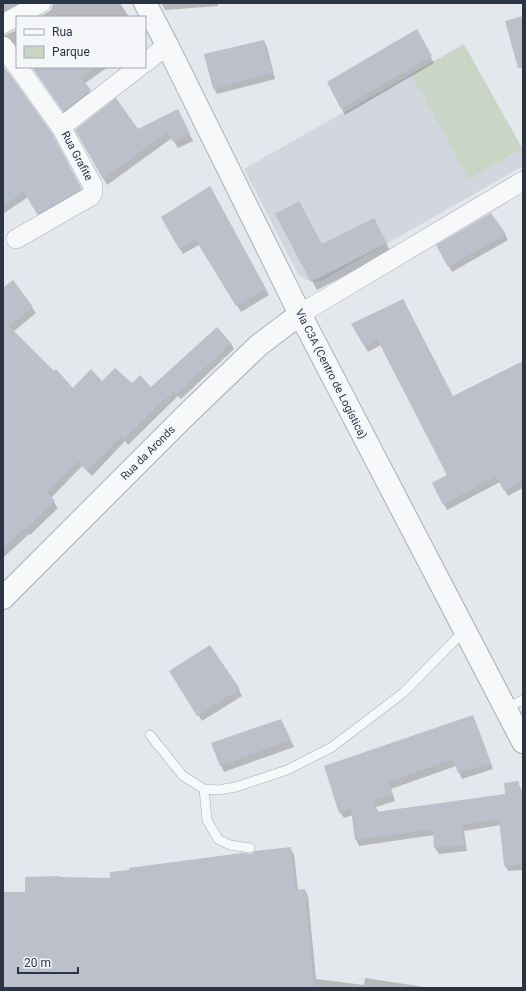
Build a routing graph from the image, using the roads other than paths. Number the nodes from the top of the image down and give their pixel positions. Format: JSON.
{"nodes":[{"id":1,"x":41,"y":3,"type":"edge"},
{"id":2,"x":144,"y":3,"type":"edge"},
{"id":3,"x":17,"y":16,"type":"edge"},
{"id":4,"x":16,"y":17,"type":"edge"},
{"id":5,"x":3,"y":24,"type":"edge"},
{"id":6,"x":168,"y":45,"type":"junction"},
{"id":7,"x":3,"y":46,"type":"edge"},
{"id":8,"x":146,"y":61,"type":"edge"},
{"id":9,"x":16,"y":65,"type":"edge"},
{"id":10,"x":18,"y":68,"type":"edge"},
{"id":11,"x":138,"y":68,"type":"edge"},
{"id":12,"x":61,"y":127,"type":"junction"},
{"id":13,"x":523,"y":182,"type":"edge"},
{"id":14,"x":16,"y":239,"type":"dead end"},
{"id":15,"x":300,"y":314,"type":"junction"},
{"id":16,"x":3,"y":598,"type":"edge"},
{"id":17,"x":465,"y":630,"type":"junction"},
{"id":18,"x":514,"y":704,"type":"edge"},
{"id":19,"x":150,"y":735,"type":"dead end"},
{"id":20,"x":523,"y":742,"type":"edge"},
{"id":21,"x":204,"y":789,"type":"junction"},
{"id":22,"x":250,"y":848,"type":"dead end"}],
"edges":[{"from":1,"to":3,"type":"street"},
{"from":2,"to":6,"type":"street","name":"Via C3A (Centro de Logística)"},
{"from":4,"to":5,"type":"street"},
{"from":6,"to":8,"type":"street"},
{"from":6,"to":15,"type":"street","name":"Via C3A (Centro de Logística)"},
{"from":7,"to":9,"type":"street","name":"Rua Grafite"},
{"from":10,"to":12,"type":"street","name":"Rua Grafite"},
{"from":11,"to":12,"type":"street"},
{"from":12,"to":14,"type":"street","name":"Rua Grafite"},
{"from":13,"to":15,"type":"street"},
{"from":15,"to":16,"type":"street","name":"Rua da Aronds"},
{"from":15,"to":17,"type":"street","name":"Via C3A (Centro de Logística)"},
{"from":17,"to":18,"type":"street","name":"Via C3A (Centro de Logística)"},
{"from":17,"to":21,"type":"lane"},
{"from":18,"to":20,"type":"street","name":"Via C3A (Centro de Logística)"},
{"from":19,"to":21,"type":"lane"},
{"from":21,"to":22,"type":"lane"}]}
